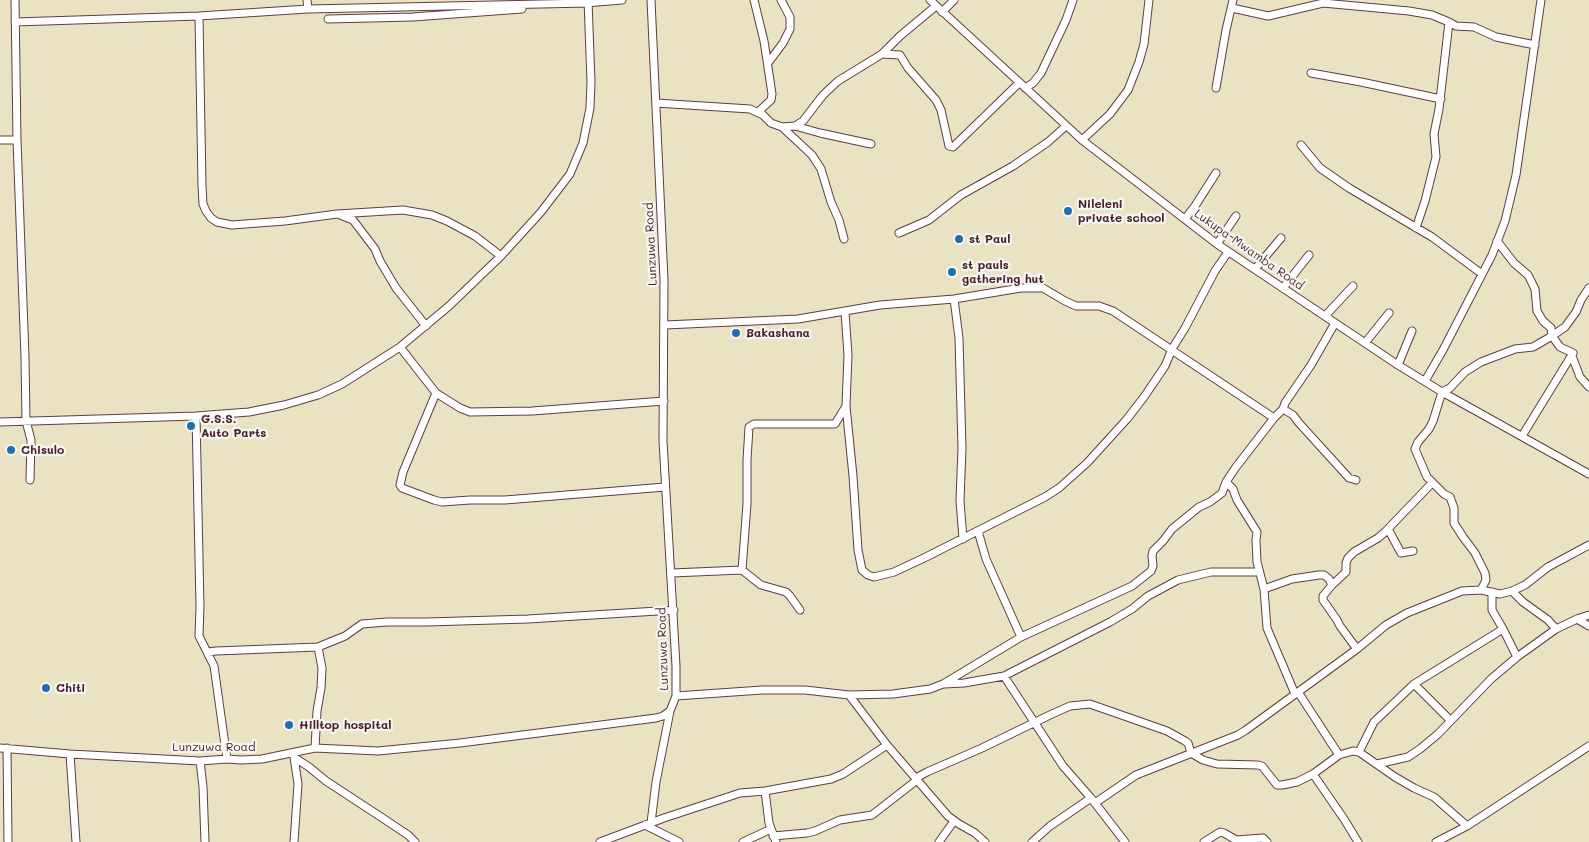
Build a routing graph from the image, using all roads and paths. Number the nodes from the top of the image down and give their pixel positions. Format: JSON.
{"nodes":[{"id":1,"x":15,"y":0,"type":"edge"},
{"id":2,"x":307,"y":0,"type":"edge"},
{"id":3,"x":622,"y":0,"type":"edge"},
{"id":4,"x":650,"y":0,"type":"edge"},
{"id":5,"x":754,"y":0,"type":"edge"},
{"id":6,"x":781,"y":0,"type":"edge"},
{"id":7,"x":930,"y":0,"type":"edge"},
{"id":8,"x":954,"y":0,"type":"edge"},
{"id":9,"x":1073,"y":0,"type":"edge"},
{"id":10,"x":1149,"y":0,"type":"edge"},
{"id":11,"x":1234,"y":0,"type":"edge"},
{"id":12,"x":1541,"y":0,"type":"edge"},
{"id":13,"x":588,"y":1,"type":"edge"},
{"id":14,"x":936,"y":6,"type":"junction"},
{"id":15,"x":1232,"y":8,"type":"junction"},
{"id":16,"x":308,"y":9,"type":"junction"},
{"id":17,"x":942,"y":12,"type":"junction"},
{"id":18,"x":199,"y":16,"type":"junction"},
{"id":19,"x":328,"y":19,"type":"dead end"},
{"id":20,"x":15,"y":22,"type":"junction"},
{"id":21,"x":1449,"y":22,"type":"junction"},
{"id":22,"x":1535,"y":46,"type":"junction"},
{"id":23,"x":882,"y":54,"type":"junction"},
{"id":24,"x":768,"y":63,"type":"junction"},
{"id":25,"x":1310,"y":73,"type":"dead end"},
{"id":26,"x":1022,"y":85,"type":"junction"},
{"id":27,"x":1216,"y":88,"type":"dead end"},
{"id":28,"x":1441,"y":99,"type":"junction"},
{"id":29,"x":656,"y":103,"type":"junction"},
{"id":30,"x":758,"y":112,"type":"junction"},
{"id":31,"x":795,"y":126,"type":"junction"},
{"id":32,"x":1066,"y":126,"type":"junction"},
{"id":33,"x":782,"y":127,"type":"junction"},
{"id":34,"x":0,"y":140,"type":"edge"},
{"id":35,"x":17,"y":140,"type":"junction"},
{"id":36,"x":1082,"y":140,"type":"junction"},
{"id":37,"x":871,"y":144,"type":"dead end"},
{"id":38,"x":1301,"y":144,"type":"dead end"},
{"id":39,"x":1216,"y":173,"type":"dead end"},
{"id":40,"x":338,"y":214,"type":"junction"},
{"id":41,"x":1236,"y":216,"type":"dead end"},
{"id":42,"x":1185,"y":219,"type":"junction"},
{"id":43,"x":1416,"y":228,"type":"junction"},
{"id":44,"x":899,"y":233,"type":"dead end"},
{"id":45,"x":844,"y":238,"type":"dead end"},
{"id":46,"x":1282,"y":238,"type":"dead end"},
{"id":47,"x":1497,"y":241,"type":"junction"},
{"id":48,"x":1217,"y":244,"type":"junction"},
{"id":49,"x":1228,"y":252,"type":"junction"},
{"id":50,"x":1309,"y":255,"type":"dead end"},
{"id":51,"x":501,"y":256,"type":"junction"},
{"id":52,"x":1255,"y":269,"type":"junction"},
{"id":53,"x":1482,"y":274,"type":"junction"},
{"id":54,"x":1353,"y":286,"type":"dead end"},
{"id":55,"x":1282,"y":288,"type":"junction"},
{"id":56,"x":1589,"y":288,"type":"edge"},
{"id":57,"x":954,"y":299,"type":"junction"},
{"id":58,"x":844,"y":312,"type":"junction"},
{"id":59,"x":1388,"y":313,"type":"dead end"},
{"id":60,"x":1325,"y":316,"type":"junction"},
{"id":61,"x":1335,"y":323,"type":"junction"},
{"id":62,"x":426,"y":326,"type":"junction"},
{"id":63,"x":665,"y":326,"type":"junction"},
{"id":64,"x":1412,"y":332,"type":"dead end"},
{"id":65,"x":1552,"y":336,"type":"junction"},
{"id":66,"x":1365,"y":343,"type":"junction"},
{"id":67,"x":400,"y":347,"type":"junction"},
{"id":68,"x":1172,"y":349,"type":"junction"},
{"id":69,"x":1572,"y":356,"type":"junction"},
{"id":70,"x":1398,"y":365,"type":"junction"},
{"id":71,"x":1425,"y":381,"type":"junction"},
{"id":72,"x":1589,"y":387,"type":"edge"},
{"id":73,"x":1442,"y":392,"type":"junction"},
{"id":74,"x":436,"y":393,"type":"junction"},
{"id":75,"x":664,"y":401,"type":"junction"},
{"id":76,"x":846,"y":406,"type":"junction"},
{"id":77,"x":1283,"y":409,"type":"junction"},
{"id":78,"x":196,"y":416,"type":"junction"},
{"id":79,"x":1274,"y":418,"type":"junction"},
{"id":80,"x":26,"y":421,"type":"junction"},
{"id":81,"x":0,"y":422,"type":"edge"},
{"id":82,"x":1522,"y":436,"type":"junction"},
{"id":83,"x":1589,"y":474,"type":"edge"},
{"id":84,"x":30,"y":480,"type":"dead end"},
{"id":85,"x":1356,"y":480,"type":"dead end"},
{"id":86,"x":1226,"y":482,"type":"junction"},
{"id":87,"x":1432,"y":483,"type":"junction"},
{"id":88,"x":665,"y":487,"type":"junction"},
{"id":89,"x":1388,"y":529,"type":"junction"},
{"id":90,"x":978,"y":531,"type":"junction"},
{"id":91,"x":963,"y":539,"type":"junction"},
{"id":92,"x":1589,"y":545,"type":"edge"},
{"id":93,"x":1413,"y":551,"type":"dead end"},
{"id":94,"x":742,"y":570,"type":"junction"},
{"id":95,"x":1259,"y":572,"type":"junction"},
{"id":96,"x":672,"y":573,"type":"junction"},
{"id":97,"x":1332,"y":585,"type":"junction"},
{"id":98,"x":1264,"y":589,"type":"junction"},
{"id":99,"x":1481,"y":590,"type":"junction"},
{"id":100,"x":1512,"y":591,"type":"junction"},
{"id":101,"x":1492,"y":592,"type":"junction"},
{"id":102,"x":674,"y":610,"type":"junction"},
{"id":103,"x":800,"y":610,"type":"dead end"},
{"id":104,"x":1589,"y":615,"type":"edge"},
{"id":105,"x":1578,"y":619,"type":"junction"},
{"id":106,"x":1589,"y":626,"type":"edge"},
{"id":107,"x":1504,"y":629,"type":"junction"},
{"id":108,"x":1556,"y":629,"type":"junction"},
{"id":109,"x":1020,"y":636,"type":"junction"},
{"id":110,"x":318,"y":647,"type":"junction"},
{"id":111,"x":1357,"y":649,"type":"junction"},
{"id":112,"x":208,"y":652,"type":"junction"},
{"id":113,"x":1517,"y":657,"type":"junction"},
{"id":114,"x":1004,"y":676,"type":"junction"},
{"id":115,"x":943,"y":684,"type":"junction"},
{"id":116,"x":1414,"y":684,"type":"junction"},
{"id":117,"x":1296,"y":693,"type":"junction"},
{"id":118,"x":849,"y":695,"type":"junction"},
{"id":119,"x":676,"y":696,"type":"junction"},
{"id":120,"x":670,"y":711,"type":"junction"},
{"id":121,"x":1450,"y":720,"type":"junction"},
{"id":122,"x":1034,"y":722,"type":"junction"},
{"id":123,"x":887,"y":745,"type":"junction"},
{"id":124,"x":1589,"y":746,"type":"edge"},
{"id":125,"x":3,"y":748,"type":"edge"},
{"id":126,"x":315,"y":748,"type":"junction"},
{"id":127,"x":1358,"y":752,"type":"junction"},
{"id":128,"x":1192,"y":753,"type":"junction"},
{"id":129,"x":70,"y":754,"type":"junction"},
{"id":130,"x":1339,"y":755,"type":"junction"},
{"id":131,"x":293,"y":756,"type":"junction"},
{"id":132,"x":227,"y":759,"type":"junction"},
{"id":133,"x":200,"y":760,"type":"junction"},
{"id":134,"x":1377,"y":764,"type":"junction"},
{"id":135,"x":1312,"y":774,"type":"junction"},
{"id":136,"x":916,"y":779,"type":"junction"},
{"id":137,"x":765,"y":791,"type":"junction"},
{"id":138,"x":1093,"y":800,"type":"junction"},
{"id":139,"x":954,"y":821,"type":"junction"},
{"id":140,"x":648,"y":824,"type":"junction"},
{"id":141,"x":1467,"y":826,"type":"junction"},
{"id":142,"x":773,"y":836,"type":"edge"},
{"id":143,"x":8,"y":842,"type":"edge"},
{"id":144,"x":76,"y":842,"type":"edge"},
{"id":145,"x":205,"y":842,"type":"edge"},
{"id":146,"x":294,"y":842,"type":"edge"},
{"id":147,"x":415,"y":842,"type":"edge"},
{"id":148,"x":600,"y":842,"type":"edge"},
{"id":149,"x":679,"y":842,"type":"edge"},
{"id":150,"x":743,"y":842,"type":"edge"},
{"id":151,"x":939,"y":842,"type":"edge"},
{"id":152,"x":985,"y":842,"type":"edge"},
{"id":153,"x":1032,"y":842,"type":"edge"},
{"id":154,"x":1125,"y":842,"type":"edge"},
{"id":155,"x":1204,"y":842,"type":"edge"},
{"id":156,"x":1267,"y":842,"type":"edge"},
{"id":157,"x":1358,"y":842,"type":"edge"},
{"id":158,"x":1436,"y":842,"type":"edge"}],
"edges":[{"from":1,"to":20,"type":"street"},
{"from":2,"to":16,"type":"street"},
{"from":3,"to":13,"type":"street"},
{"from":4,"to":29,"type":"street","name":"Lunzuwa Road"},
{"from":5,"to":24,"type":"street"},
{"from":6,"to":24,"type":"street"},
{"from":7,"to":14,"type":"street","name":"Lukupa-Mwamba Road"},
{"from":8,"to":17,"type":"street"},
{"from":9,"to":26,"type":"street"},
{"from":10,"to":36,"type":"street"},
{"from":11,"to":15,"type":"street"},
{"from":12,"to":22,"type":"street"},
{"from":13,"to":16,"type":"street"},
{"from":13,"to":19,"type":"street"},
{"from":13,"to":51,"type":"street"},
{"from":14,"to":17,"type":"street","name":"Lukupa-Mwamba Road"},
{"from":14,"to":23,"type":"street"},
{"from":15,"to":21,"type":"street"},
{"from":15,"to":27,"type":"street"},
{"from":16,"to":18,"type":"street"},
{"from":17,"to":26,"type":"street","name":"Lukupa-Mwamba Road"},
{"from":18,"to":20,"type":"street"},
{"from":18,"to":40,"type":"street"},
{"from":20,"to":35,"type":"street"},
{"from":21,"to":22,"type":"street"},
{"from":21,"to":28,"type":"street"},
{"from":22,"to":47,"type":"street"},
{"from":23,"to":26,"type":"street"},
{"from":23,"to":31,"type":"street"},
{"from":24,"to":30,"type":"street"},
{"from":25,"to":28,"type":"street"},
{"from":26,"to":32,"type":"street","name":"Lukupa-Mwamba Road"},
{"from":28,"to":43,"type":"street"},
{"from":29,"to":30,"type":"street"},
{"from":29,"to":63,"type":"street","name":"Lunzuwa Road"},
{"from":30,"to":33,"type":"street"},
{"from":31,"to":33,"type":"street"},
{"from":31,"to":37,"type":"street"},
{"from":32,"to":36,"type":"street","name":"Lukupa-Mwamba Road"},
{"from":32,"to":44,"type":"street"},
{"from":33,"to":45,"type":"street"},
{"from":34,"to":35,"type":"street"},
{"from":35,"to":80,"type":"street"},
{"from":36,"to":42,"type":"street","name":"Lukupa-Mwamba Road"},
{"from":38,"to":43,"type":"street"},
{"from":39,"to":42,"type":"street"},
{"from":40,"to":51,"type":"street"},
{"from":40,"to":62,"type":"street"},
{"from":41,"to":48,"type":"street"},
{"from":42,"to":48,"type":"street","name":"Lukupa-Mwamba Road"},
{"from":43,"to":53,"type":"street"},
{"from":46,"to":52,"type":"street"},
{"from":47,"to":53,"type":"street"},
{"from":47,"to":65,"type":"street"},
{"from":48,"to":49,"type":"street","name":"Lukupa-Mwamba Road"},
{"from":49,"to":52,"type":"street","name":"Lukupa-Mwamba Road"},
{"from":49,"to":68,"type":"street"},
{"from":50,"to":55,"type":"street"},
{"from":51,"to":62,"type":"street"},
{"from":52,"to":55,"type":"street","name":"Lukupa-Mwamba Road"},
{"from":53,"to":71,"type":"street"},
{"from":54,"to":60,"type":"street"},
{"from":55,"to":60,"type":"street","name":"Lukupa-Mwamba Road"},
{"from":56,"to":65,"type":"street"},
{"from":57,"to":58,"type":"street"},
{"from":57,"to":68,"type":"street"},
{"from":57,"to":91,"type":"street"},
{"from":58,"to":63,"type":"street"},
{"from":58,"to":76,"type":"street"},
{"from":59,"to":66,"type":"street"},
{"from":60,"to":61,"type":"street","name":"Lukupa-Mwamba Road"},
{"from":61,"to":66,"type":"street","name":"Lukupa-Mwamba Road"},
{"from":61,"to":77,"type":"street"},
{"from":62,"to":67,"type":"street"},
{"from":63,"to":75,"type":"street","name":"Lunzuwa Road"},
{"from":64,"to":70,"type":"street"},
{"from":65,"to":69,"type":"street"},
{"from":65,"to":73,"type":"street"},
{"from":66,"to":70,"type":"street","name":"Lukupa-Mwamba Road"},
{"from":67,"to":74,"type":"street"},
{"from":67,"to":78,"type":"street"},
{"from":68,"to":79,"type":"street"},
{"from":68,"to":90,"type":"street"},
{"from":69,"to":72,"type":"street"},
{"from":69,"to":82,"type":"street"},
{"from":70,"to":71,"type":"street","name":"Lukupa-Mwamba Road"},
{"from":71,"to":73,"type":"street","name":"Lukupa-Mwamba Road"},
{"from":73,"to":82,"type":"street","name":"Lukupa-Mwamba Road"},
{"from":73,"to":87,"type":"street"},
{"from":74,"to":75,"type":"street"},
{"from":74,"to":88,"type":"street"},
{"from":75,"to":88,"type":"street","name":"Lunzuwa Road"},
{"from":76,"to":91,"type":"street"},
{"from":76,"to":94,"type":"street"},
{"from":77,"to":79,"type":"street"},
{"from":77,"to":85,"type":"street"},
{"from":78,"to":80,"type":"street"},
{"from":78,"to":112,"type":"street"},
{"from":79,"to":86,"type":"street"},
{"from":80,"to":81,"type":"street"},
{"from":80,"to":84,"type":"street"},
{"from":82,"to":83,"type":"street","name":"Lukupa-Mwamba Road"},
{"from":86,"to":95,"type":"street"},
{"from":86,"to":109,"type":"street"},
{"from":87,"to":89,"type":"street"},
{"from":87,"to":99,"type":"street"},
{"from":88,"to":96,"type":"street","name":"Lunzuwa Road"},
{"from":89,"to":93,"type":"street"},
{"from":89,"to":97,"type":"street"},
{"from":90,"to":91,"type":"street"},
{"from":90,"to":109,"type":"street"},
{"from":92,"to":100,"type":"street"},
{"from":94,"to":96,"type":"street"},
{"from":94,"to":103,"type":"street"},
{"from":95,"to":98,"type":"street"},
{"from":95,"to":114,"type":"street"},
{"from":96,"to":102,"type":"street","name":"Lunzuwa Road"},
{"from":97,"to":98,"type":"street"},
{"from":97,"to":111,"type":"street"},
{"from":98,"to":117,"type":"street"},
{"from":99,"to":101,"type":"street"},
{"from":99,"to":111,"type":"street"},
{"from":100,"to":101,"type":"street"},
{"from":100,"to":108,"type":"street"},
{"from":101,"to":107,"type":"street"},
{"from":102,"to":110,"type":"street"},
{"from":102,"to":119,"type":"street","name":"Lunzuwa Road"},
{"from":104,"to":105,"type":"street"},
{"from":105,"to":106,"type":"street"},
{"from":105,"to":108,"type":"street"},
{"from":107,"to":113,"type":"street"},
{"from":107,"to":116,"type":"street"},
{"from":108,"to":113,"type":"street"},
{"from":109,"to":115,"type":"street"},
{"from":110,"to":112,"type":"street"},
{"from":110,"to":126,"type":"street"},
{"from":111,"to":117,"type":"street"},
{"from":112,"to":132,"type":"street"},
{"from":113,"to":121,"type":"street"},
{"from":114,"to":115,"type":"street"},
{"from":114,"to":122,"type":"street"},
{"from":115,"to":118,"type":"street"},
{"from":116,"to":121,"type":"street"},
{"from":116,"to":127,"type":"street"},
{"from":117,"to":128,"type":"street"},
{"from":117,"to":130,"type":"street"},
{"from":118,"to":119,"type":"street"},
{"from":118,"to":123,"type":"street"},
{"from":119,"to":120,"type":"street","name":"Lunzuwa Road"},
{"from":120,"to":126,"type":"street","name":"Lunzuwa Road"},
{"from":120,"to":140,"type":"street"},
{"from":121,"to":134,"type":"street"},
{"from":122,"to":128,"type":"street"},
{"from":122,"to":136,"type":"street"},
{"from":122,"to":138,"type":"street"},
{"from":123,"to":136,"type":"street"},
{"from":123,"to":137,"type":"street"},
{"from":124,"to":141,"type":"street"},
{"from":125,"to":129,"type":"street","name":"Lunzuwa Road"},
{"from":125,"to":143,"type":"street"},
{"from":126,"to":131,"type":"street","name":"Lunzuwa Road"},
{"from":127,"to":130,"type":"street"},
{"from":127,"to":134,"type":"street"},
{"from":128,"to":135,"type":"street"},
{"from":128,"to":138,"type":"street"},
{"from":129,"to":133,"type":"street","name":"Lunzuwa Road"},
{"from":129,"to":144,"type":"street"},
{"from":130,"to":135,"type":"street"},
{"from":131,"to":132,"type":"street","name":"Lunzuwa Road"},
{"from":131,"to":146,"type":"street"},
{"from":131,"to":147,"type":"street"},
{"from":132,"to":133,"type":"street","name":"Lunzuwa Road"},
{"from":133,"to":145,"type":"street"},
{"from":134,"to":141,"type":"street"},
{"from":135,"to":157,"type":"street"},
{"from":136,"to":139,"type":"street"},
{"from":136,"to":142,"type":"street"},
{"from":137,"to":140,"type":"street"},
{"from":137,"to":142,"type":"street"},
{"from":138,"to":153,"type":"street"},
{"from":138,"to":154,"type":"street"},
{"from":139,"to":151,"type":"street"},
{"from":139,"to":152,"type":"street"},
{"from":140,"to":148,"type":"street"},
{"from":140,"to":149,"type":"street"},
{"from":141,"to":158,"type":"street"},
{"from":142,"to":150,"type":"street"},
{"from":155,"to":156,"type":"street"}]}
